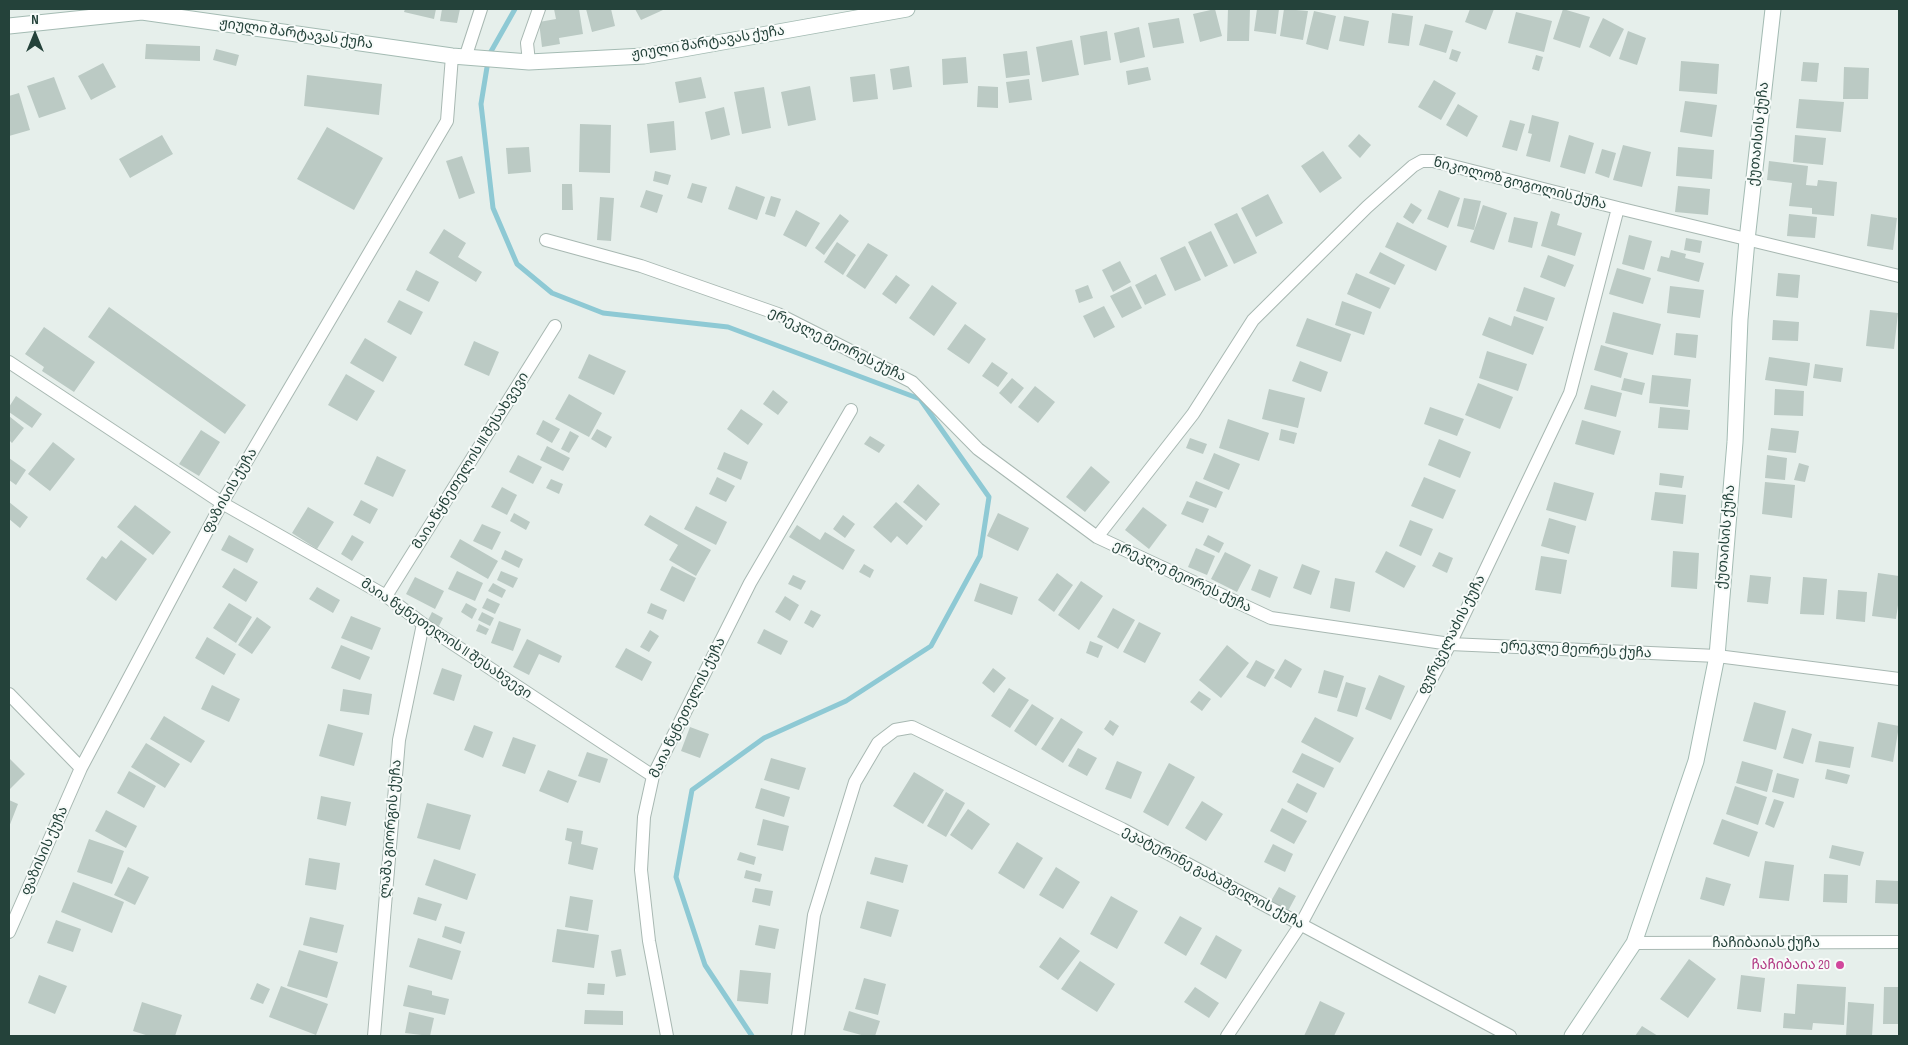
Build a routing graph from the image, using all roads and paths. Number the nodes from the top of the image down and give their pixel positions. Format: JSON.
{"nodes":[{"id":1,"x":482,"y":9,"type":"edge"},
{"id":2,"x":538,"y":9,"type":"edge"},
{"id":3,"x":907,"y":9,"type":"edge"},
{"id":4,"x":1773,"y":9,"type":"edge"},
{"id":5,"x":9,"y":26,"type":"edge"},
{"id":6,"x":458,"y":57,"type":"junction"},
{"id":7,"x":529,"y":62,"type":"junction"},
{"id":8,"x":1618,"y":208,"type":"junction"},
{"id":9,"x":546,"y":240,"type":"dead end"},
{"id":10,"x":1747,"y":240,"type":"junction"},
{"id":11,"x":1899,"y":276,"type":"edge"},
{"id":12,"x":555,"y":326,"type":"dead end"},
{"id":13,"x":9,"y":362,"type":"edge"},
{"id":14,"x":851,"y":410,"type":"dead end"},
{"id":15,"x":222,"y":503,"type":"junction"},
{"id":16,"x":1097,"y":537,"type":"junction"},
{"id":17,"x":386,"y":596,"type":"junction"},
{"id":18,"x":423,"y":624,"type":"junction"},
{"id":19,"x":1450,"y":644,"type":"junction"},
{"id":20,"x":1717,"y":656,"type":"junction"},
{"id":21,"x":1899,"y":679,"type":"edge"},
{"id":22,"x":9,"y":694,"type":"edge"},
{"id":23,"x":81,"y":768,"type":"junction"},
{"id":24,"x":653,"y":776,"type":"junction"},
{"id":25,"x":1301,"y":924,"type":"junction"},
{"id":26,"x":9,"y":932,"type":"edge"},
{"id":27,"x":1899,"y":942,"type":"edge"},
{"id":28,"x":1634,"y":943,"type":"junction"},
{"id":29,"x":374,"y":1036,"type":"edge"},
{"id":30,"x":667,"y":1036,"type":"edge"},
{"id":31,"x":798,"y":1036,"type":"edge"},
{"id":32,"x":1227,"y":1036,"type":"edge"},
{"id":33,"x":1510,"y":1036,"type":"edge"},
{"id":34,"x":1572,"y":1036,"type":"edge"}],
"edges":[{"from":1,"to":6,"type":"street","name":"ფაზისის ქუჩა"},
{"from":2,"to":7,"type":"street"},
{"from":3,"to":7,"type":"street","name":"ჟიული შარტავას ქუჩა"},
{"from":4,"to":10,"type":"street","name":"ქუთაისის ქუჩა"},
{"from":5,"to":6,"type":"street","name":"ჟიული შარტავას ქუჩა"},
{"from":6,"to":7,"type":"street","name":"ჟიული შარტავას ქუჩა"},
{"from":6,"to":15,"type":"street","name":"ფაზისის ქუჩა"},
{"from":8,"to":10,"type":"street","name":"ნიკოლოზ გოგოლის ქუჩა"},
{"from":8,"to":16,"type":"street","name":"ნიკოლოზ გოგოლის ქუჩა"},
{"from":8,"to":19,"type":"street","name":"ფურცელაძის ქუჩა"},
{"from":9,"to":16,"type":"street","name":"ერეკლე მეორეს ქუჩა"},
{"from":10,"to":11,"type":"street","name":"ნიკოლოზ გოგოლის ქუჩა"},
{"from":10,"to":20,"type":"street","name":"ქუთაისის ქუჩა"},
{"from":12,"to":17,"type":"street","name":"მაია წყნეთელის III შესახვევი"},
{"from":13,"to":15,"type":"street","name":"მაია წყნეთელის II შესახვევი"},
{"from":14,"to":24,"type":"street","name":"მაია წყნეთელის ქუჩა"},
{"from":15,"to":17,"type":"street","name":"მაია წყნეთელის II შესახვევი"},
{"from":15,"to":23,"type":"street","name":"ფაზისის ქუჩა"},
{"from":16,"to":19,"type":"street","name":"ერეკლე მეორეს ქუჩა"},
{"from":17,"to":18,"type":"street","name":"მაია წყნეთელის II შესახვევი"},
{"from":18,"to":24,"type":"street","name":"მაია წყნეთელის II შესახვევი"},
{"from":18,"to":29,"type":"street","name":"ლაშა გიორგის ქუჩა"},
{"from":19,"to":20,"type":"street","name":"ერეკლე მეორეს ქუჩა"},
{"from":19,"to":25,"type":"street","name":"ფურცელაძის ქუჩა"},
{"from":20,"to":21,"type":"street","name":"ერეკლე მეორეს ქუჩა"},
{"from":20,"to":28,"type":"street","name":"ქუთაისის ქუჩა"},
{"from":22,"to":23,"type":"street"},
{"from":23,"to":26,"type":"street","name":"ფაზისის ქუჩა"},
{"from":24,"to":30,"type":"street","name":"მაია წყნეთელის ქუჩა"},
{"from":25,"to":31,"type":"street","name":"ეკატერინე გაბაშვილის ქუჩა"},
{"from":25,"to":32,"type":"street","name":"ფურცელაძის ქუჩა"},
{"from":25,"to":33,"type":"street","name":"ეკატერინე გაბაშვილის ქუჩა"},
{"from":27,"to":28,"type":"street","name":"ჩაჩიბაიას ქუჩა"},
{"from":28,"to":34,"type":"street","name":"ქუთაისის ქუჩა"}]}
